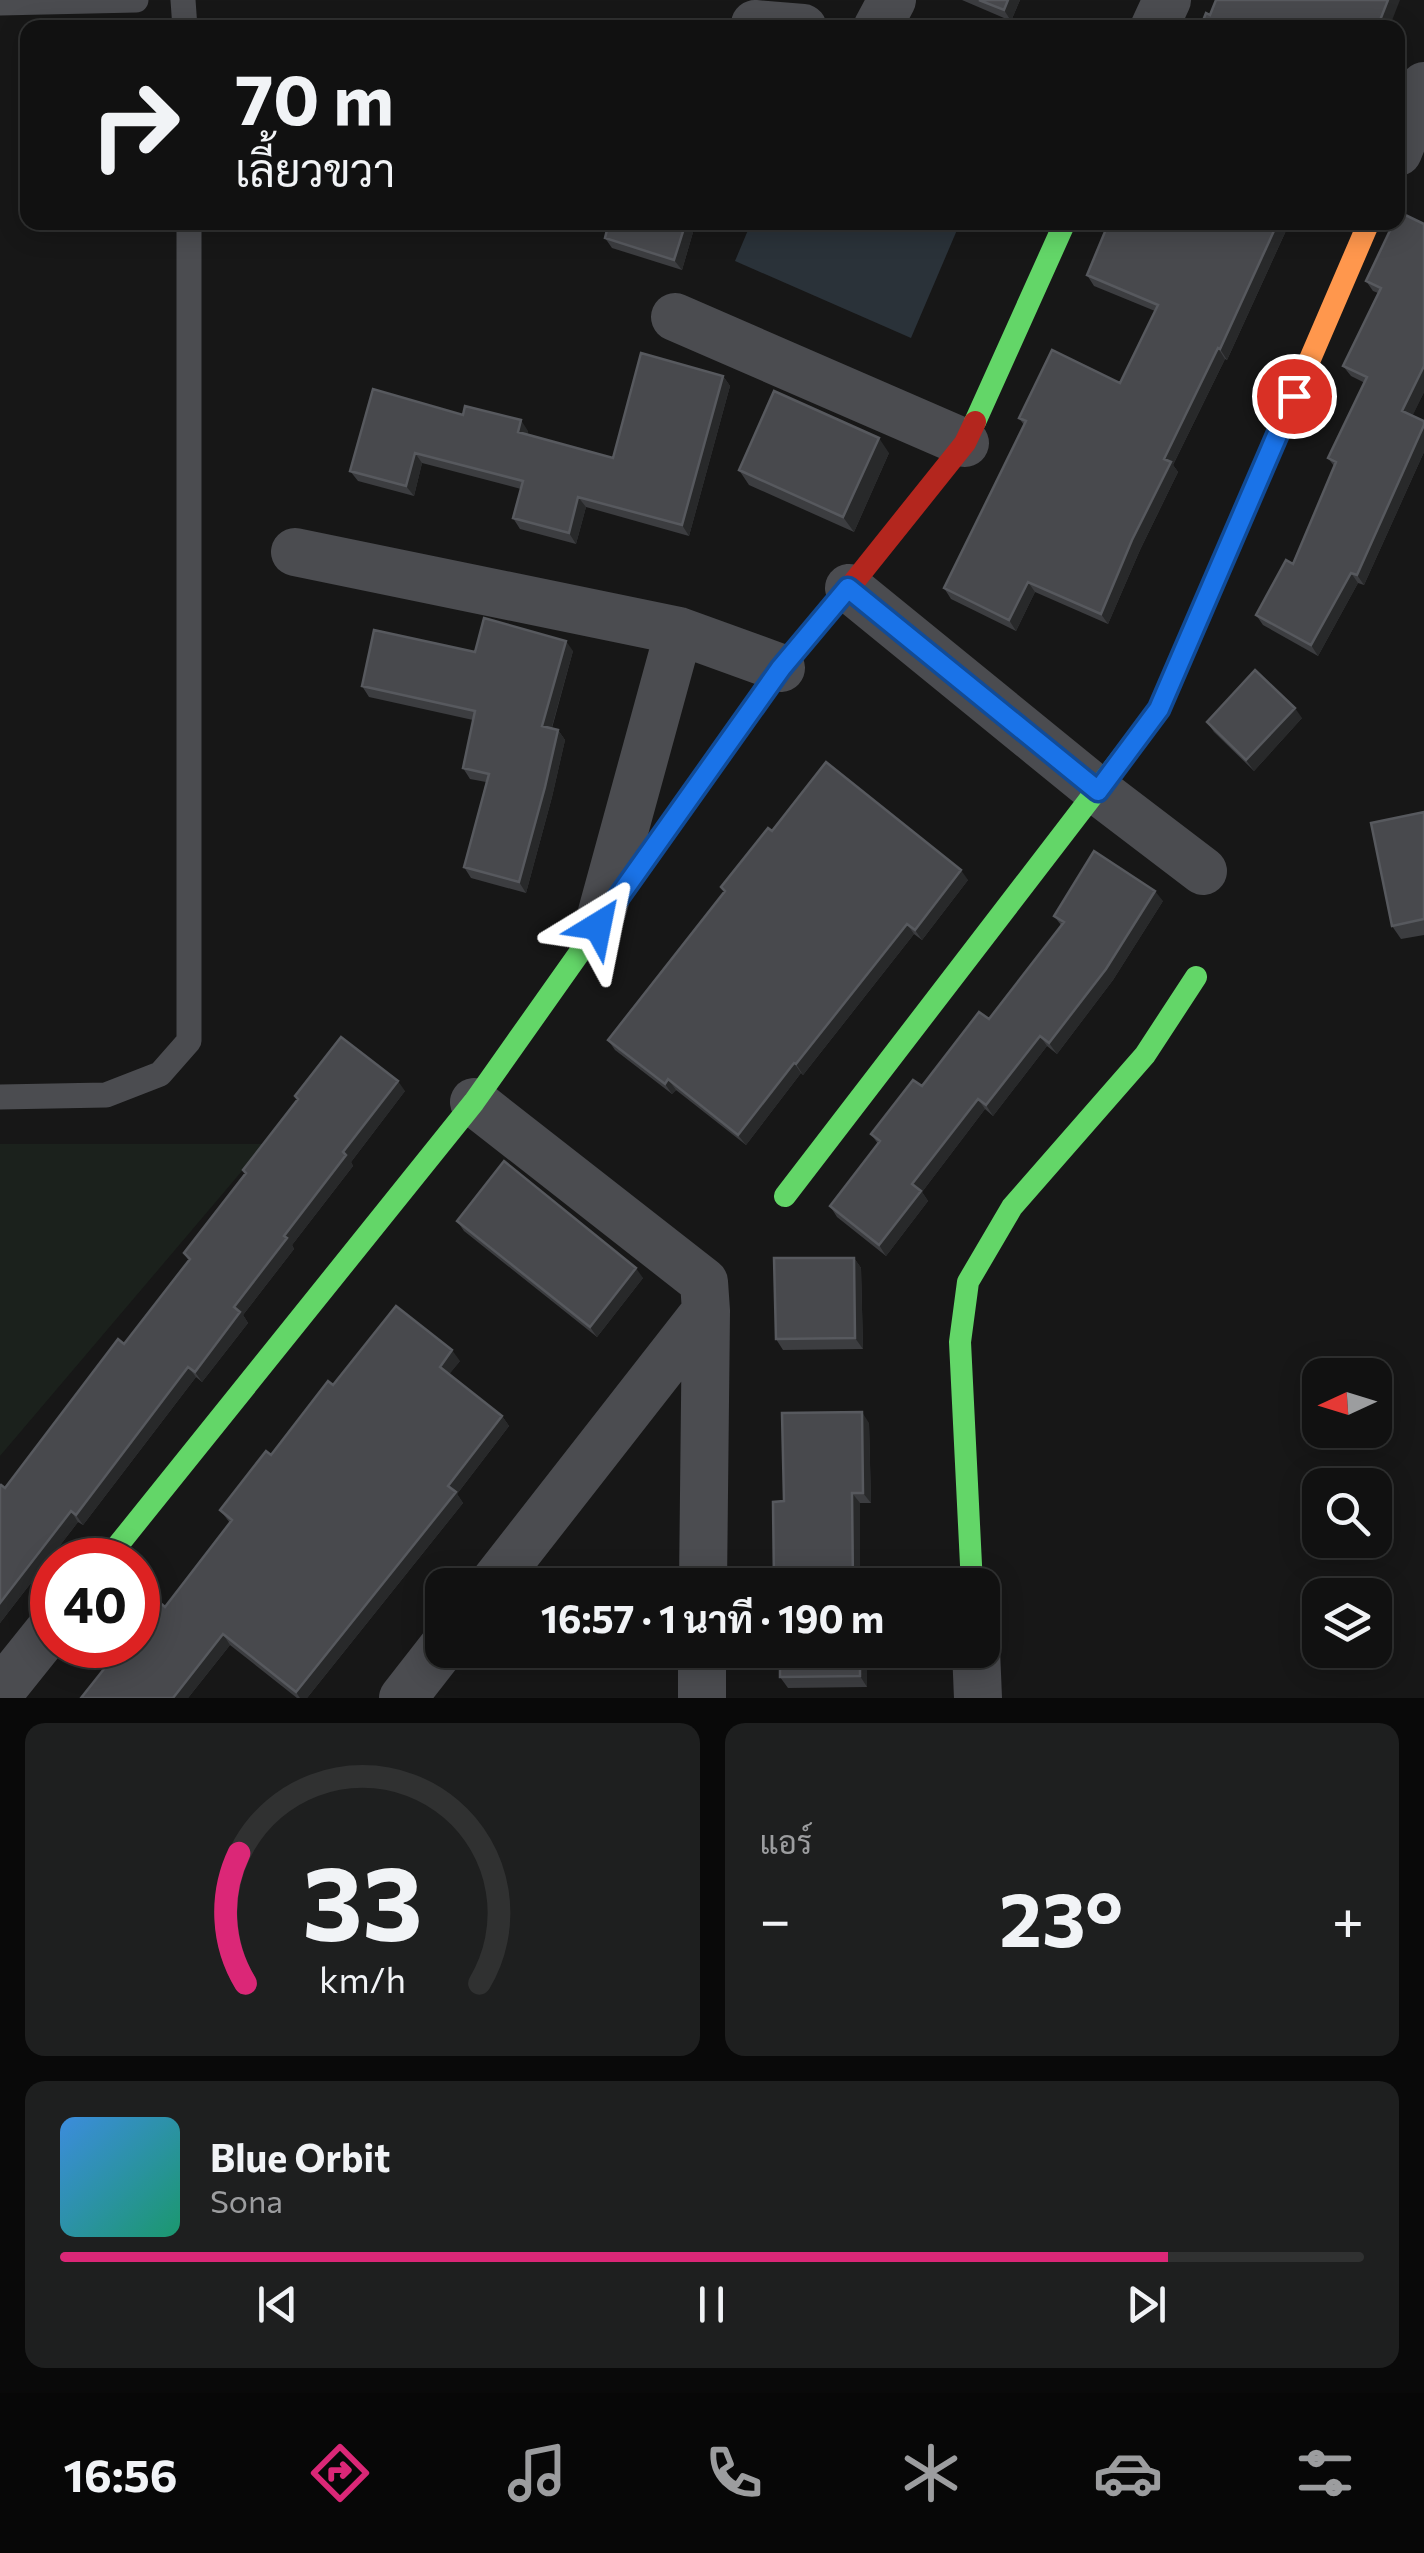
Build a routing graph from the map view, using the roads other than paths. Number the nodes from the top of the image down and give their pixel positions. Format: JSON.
{"nodes":[{"id":1,"x":136,"y":0,"type":"edge"},
{"id":2,"x":0,"y":2,"type":"edge"},
{"id":3,"x":1424,"y":86,"type":"edge"},
{"id":4,"x":1405,"y":134,"type":"edge"},
{"id":5,"x":190,"y":230,"type":"edge"},
{"id":6,"x":1060,"y":230,"type":"edge"},
{"id":7,"x":1366,"y":230,"type":"edge"},
{"id":8,"x":674,"y":317,"type":"dead end"},
{"id":9,"x":965,"y":443,"type":"junction"},
{"id":10,"x":295,"y":552,"type":"dead end"},
{"id":11,"x":848,"y":588,"type":"junction"},
{"id":12,"x":679,"y":631,"type":"junction"},
{"id":13,"x":781,"y":668,"type":"junction"},
{"id":14,"x":1098,"y":791,"type":"junction"},
{"id":15,"x":1203,"y":871,"type":"dead end"},
{"id":16,"x":598,"y":926,"type":"junction"},
{"id":17,"x":1196,"y":977,"type":"dead end"},
{"id":18,"x":0,"y":1096,"type":"edge"},
{"id":19,"x":474,"y":1102,"type":"junction"},
{"id":20,"x":785,"y":1196,"type":"dead end"},
{"id":21,"x":706,"y":1312,"type":"junction"},
{"id":22,"x":124,"y":1538,"type":"edge"},
{"id":23,"x":505,"y":1568,"type":"edge"},
{"id":24,"x":703,"y":1568,"type":"edge"},
{"id":25,"x":971,"y":1568,"type":"edge"},
{"id":26,"x":30,"y":1654,"type":"edge"},
{"id":27,"x":426,"y":1668,"type":"edge"},
{"id":28,"x":702,"y":1668,"type":"edge"},
{"id":29,"x":977,"y":1668,"type":"edge"},
{"id":30,"x":0,"y":1692,"type":"edge"},
{"id":31,"x":403,"y":1698,"type":"edge"},
{"id":32,"x":702,"y":1698,"type":"edge"},
{"id":33,"x":978,"y":1698,"type":"edge"}],
"edges":[{"from":1,"to":2,"type":"lane"},
{"from":3,"to":4,"type":"street"},
{"from":5,"to":18,"type":"lane"},
{"from":6,"to":9,"type":"street"},
{"from":7,"to":14,"type":"street"},
{"from":8,"to":9,"type":"street"},
{"from":9,"to":11,"type":"street"},
{"from":10,"to":12,"type":"street"},
{"from":11,"to":13,"type":"street"},
{"from":11,"to":14,"type":"street"},
{"from":12,"to":13,"type":"street"},
{"from":12,"to":16,"type":"street"},
{"from":13,"to":16,"type":"street"},
{"from":14,"to":15,"type":"street"},
{"from":14,"to":20,"type":"street"},
{"from":16,"to":19,"type":"street"},
{"from":17,"to":25,"type":"street"},
{"from":19,"to":21,"type":"street"},
{"from":19,"to":22,"type":"street"},
{"from":21,"to":23,"type":"street"},
{"from":21,"to":24,"type":"street"},
{"from":26,"to":30,"type":"street"},
{"from":27,"to":31,"type":"street"},
{"from":28,"to":32,"type":"street"},
{"from":29,"to":33,"type":"street"}]}
